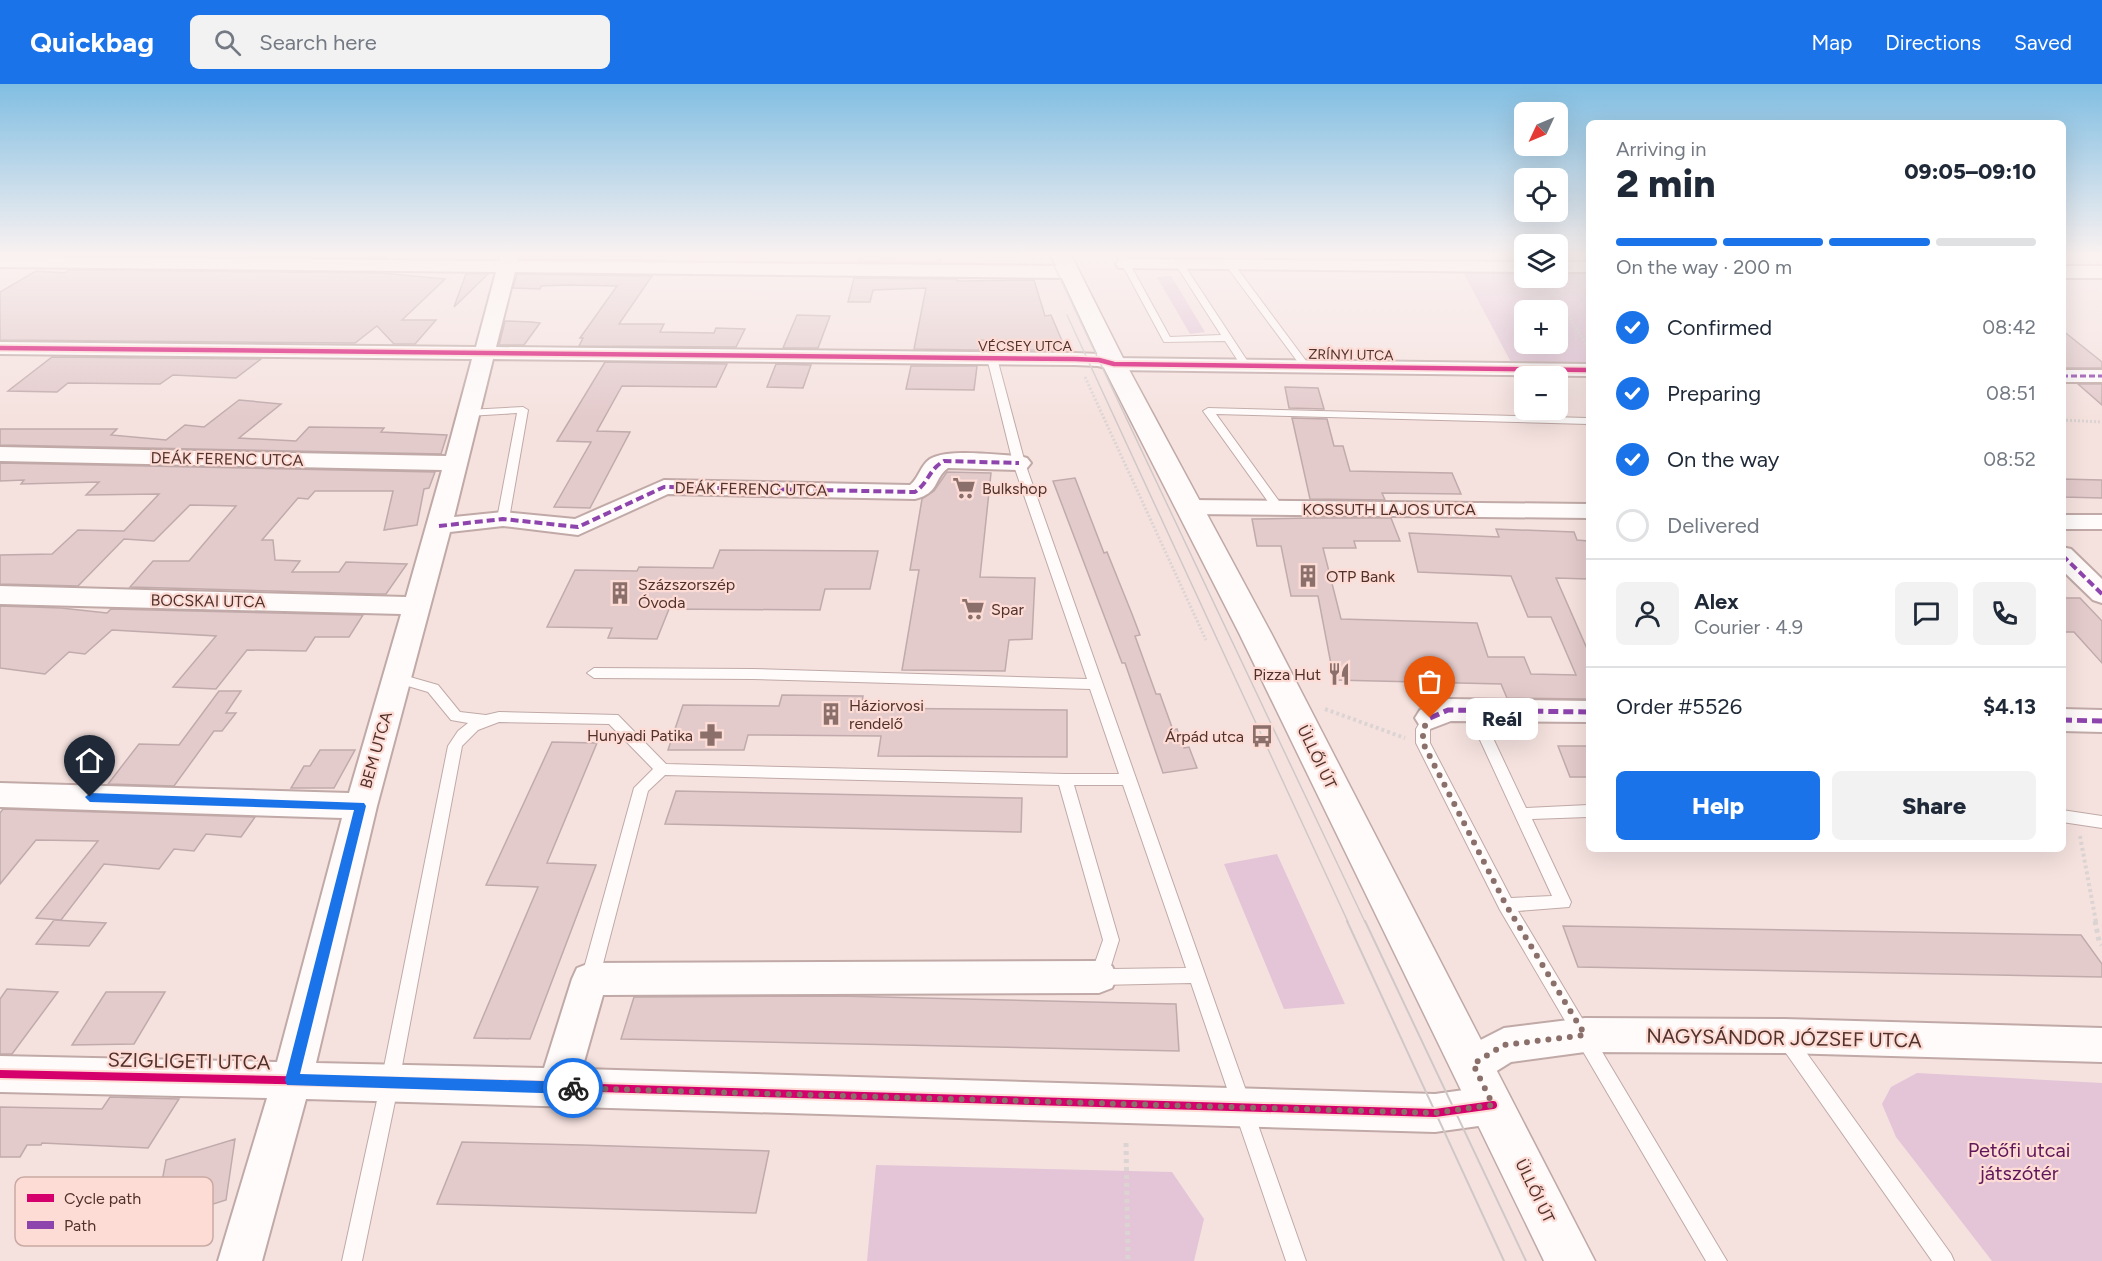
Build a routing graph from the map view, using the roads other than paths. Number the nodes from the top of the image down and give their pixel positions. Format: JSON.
{"nodes":[{"id":1,"x":496,"y":310,"type":"edge"},
{"id":2,"x":1088,"y":310,"type":"edge"},
{"id":3,"x":1151,"y":310,"type":"edge"},
{"id":4,"x":1208,"y":310,"type":"edge"},
{"id":5,"x":1264,"y":310,"type":"edge"},
{"id":6,"x":1226,"y":338,"type":"junction"},
{"id":7,"x":0,"y":348,"type":"edge"},
{"id":8,"x":486,"y":351,"type":"junction"},
{"id":9,"x":992,"y":358,"type":"junction"},
{"id":10,"x":1114,"y":364,"type":"junction"},
{"id":11,"x":1245,"y":365,"type":"junction"},
{"id":12,"x":1306,"y":367,"type":"junction"},
{"id":13,"x":1586,"y":370,"type":"edge"},
{"id":14,"x":2066,"y":376,"type":"edge"},
{"id":15,"x":2102,"y":376,"type":"edge"},
{"id":16,"x":468,"y":413,"type":"junction"},
{"id":17,"x":1586,"y":421,"type":"edge"},
{"id":18,"x":0,"y":454,"type":"edge"},
{"id":19,"x":455,"y":463,"type":"junction"},
{"id":20,"x":1019,"y":463,"type":"junction"},
{"id":21,"x":1189,"y":507,"type":"junction"},
{"id":22,"x":1278,"y":508,"type":"junction"},
{"id":23,"x":1586,"y":511,"type":"edge"},
{"id":24,"x":503,"y":519,"type":"junction"},
{"id":25,"x":2066,"y":522,"type":"edge"},
{"id":26,"x":2102,"y":522,"type":"edge"},
{"id":27,"x":440,"y":526,"type":"junction"},
{"id":28,"x":2066,"y":559,"type":"edge"},
{"id":29,"x":2102,"y":594,"type":"edge"},
{"id":30,"x":0,"y":596,"type":"edge"},
{"id":31,"x":416,"y":606,"type":"junction"},
{"id":32,"x":594,"y":673,"type":"dead end"},
{"id":33,"x":396,"y":678,"type":"junction"},
{"id":34,"x":1096,"y":684,"type":"junction"},
{"id":35,"x":1586,"y":712,"type":"edge"},
{"id":36,"x":1430,"y":718,"type":"joint"},
{"id":37,"x":484,"y":720,"type":"junction"},
{"id":38,"x":2066,"y":720,"type":"edge"},
{"id":39,"x":2102,"y":721,"type":"edge"},
{"id":40,"x":1487,"y":740,"type":"dead end"},
{"id":41,"x":662,"y":769,"type":"junction"},
{"id":42,"x":1129,"y":779,"type":"junction"},
{"id":43,"x":1065,"y":780,"type":"junction"},
{"id":44,"x":0,"y":795,"type":"edge"},
{"id":45,"x":361,"y":806,"type":"junction"},
{"id":46,"x":1586,"y":811,"type":"edge"},
{"id":47,"x":1522,"y":814,"type":"junction"},
{"id":48,"x":2070,"y":817,"type":"edge"},
{"id":49,"x":2102,"y":822,"type":"edge"},
{"id":50,"x":1506,"y":905,"type":"junction"},
{"id":51,"x":1197,"y":975,"type":"junction"},
{"id":52,"x":1099,"y":977,"type":"junction"},
{"id":53,"x":590,"y":979,"type":"junction"},
{"id":54,"x":1585,"y":1035,"type":"junction"},
{"id":55,"x":1784,"y":1036,"type":"junction"},
{"id":56,"x":2102,"y":1045,"type":"edge"},
{"id":57,"x":1473,"y":1064,"type":"junction"},
{"id":58,"x":0,"y":1074,"type":"edge"},
{"id":59,"x":292,"y":1080,"type":"junction"},
{"id":60,"x":390,"y":1082,"type":"junction"},
{"id":61,"x":557,"y":1087,"type":"junction"},
{"id":62,"x":1493,"y":1105,"type":"junction"},
{"id":63,"x":1243,"y":1109,"type":"junction"},
{"id":64,"x":240,"y":1261,"type":"edge"},
{"id":65,"x":352,"y":1261,"type":"edge"},
{"id":66,"x":1296,"y":1261,"type":"edge"},
{"id":67,"x":1570,"y":1261,"type":"edge"},
{"id":68,"x":1717,"y":1261,"type":"edge"},
{"id":69,"x":1944,"y":1261,"type":"edge"}],
"edges":[{"from":1,"to":8,"type":"street","name":"BEM UTCA"},
{"from":2,"to":10,"type":"main road","name":"ÜLLŐI ÚT"},
{"from":3,"to":6,"type":"lane"},
{"from":4,"to":6,"type":"lane"},
{"from":5,"to":12,"type":"lane"},
{"from":6,"to":11,"type":"lane"},
{"from":7,"to":8,"type":"street","name":"VÉCSEY UTCA"},
{"from":8,"to":9,"type":"street","name":"VÉCSEY UTCA"},
{"from":8,"to":16,"type":"street","name":"BEM UTCA"},
{"from":9,"to":10,"type":"street","name":"VÉCSEY UTCA"},
{"from":9,"to":20,"type":"lane"},
{"from":10,"to":11,"type":"street","name":"ZRÍNYI UTCA"},
{"from":10,"to":21,"type":"main road","name":"ÜLLŐI ÚT"},
{"from":11,"to":12,"type":"street","name":"ZRÍNYI UTCA"},
{"from":12,"to":13,"type":"street","name":"ZRÍNYI UTCA"},
{"from":14,"to":15,"type":"street"},
{"from":16,"to":19,"type":"street","name":"BEM UTCA"},
{"from":16,"to":24,"type":"lane"},
{"from":17,"to":22,"type":"lane"},
{"from":18,"to":19,"type":"street","name":"DEÁK FERENC UTCA"},
{"from":19,"to":27,"type":"street","name":"BEM UTCA"},
{"from":20,"to":24,"type":"street","name":"DEÁK FERENC UTCA"},
{"from":20,"to":34,"type":"lane"},
{"from":21,"to":22,"type":"street","name":"KOSSUTH LAJOS UTCA"},
{"from":21,"to":57,"type":"main road","name":"ÜLLŐI ÚT"},
{"from":22,"to":23,"type":"street","name":"KOSSUTH LAJOS UTCA"},
{"from":24,"to":27,"type":"street","name":"DEÁK FERENC UTCA"},
{"from":25,"to":26,"type":"street"},
{"from":27,"to":31,"type":"street","name":"BEM UTCA"},
{"from":28,"to":29,"type":"street"},
{"from":30,"to":31,"type":"street","name":"BOCSKAI UTCA"},
{"from":31,"to":33,"type":"street","name":"BEM UTCA"},
{"from":32,"to":34,"type":"lane"},
{"from":33,"to":37,"type":"lane"},
{"from":33,"to":45,"type":"street","name":"BEM UTCA"},
{"from":34,"to":42,"type":"lane"},
{"from":35,"to":36,"type":"street"},
{"from":36,"to":50,"type":"lane"},
{"from":37,"to":41,"type":"lane"},
{"from":37,"to":60,"type":"lane"},
{"from":38,"to":39,"type":"street"},
{"from":40,"to":47,"type":"lane"},
{"from":41,"to":43,"type":"lane"},
{"from":41,"to":53,"type":"lane"},
{"from":42,"to":43,"type":"lane"},
{"from":42,"to":51,"type":"lane"},
{"from":43,"to":52,"type":"lane"},
{"from":44,"to":45,"type":"street"},
{"from":45,"to":59,"type":"street","name":"BEM UTCA"},
{"from":46,"to":47,"type":"lane"},
{"from":47,"to":50,"type":"lane"},
{"from":48,"to":49,"type":"lane"},
{"from":50,"to":54,"type":"lane"},
{"from":51,"to":52,"type":"lane"},
{"from":51,"to":63,"type":"lane"},
{"from":52,"to":53,"type":"street"},
{"from":53,"to":61,"type":"street"},
{"from":54,"to":55,"type":"street","name":"NAGYSÁNDOR JÓZSEF UTCA"},
{"from":54,"to":57,"type":"street","name":"NAGYSÁNDOR JÓZSEF UTCA"},
{"from":54,"to":68,"type":"lane"},
{"from":55,"to":56,"type":"street","name":"NAGYSÁNDOR JÓZSEF UTCA"},
{"from":55,"to":69,"type":"lane"},
{"from":57,"to":62,"type":"main road","name":"ÜLLŐI ÚT"},
{"from":58,"to":59,"type":"street","name":"SZIGLIGETI UTCA"},
{"from":59,"to":60,"type":"street","name":"SZIGLIGETI UTCA"},
{"from":59,"to":64,"type":"street","name":"BEM UTCA"},
{"from":60,"to":61,"type":"street","name":"SZIGLIGETI UTCA"},
{"from":60,"to":65,"type":"lane"},
{"from":61,"to":63,"type":"street","name":"SZIGLIGETI UTCA"},
{"from":62,"to":63,"type":"street","name":"SZIGLIGETI UTCA"},
{"from":62,"to":67,"type":"main road","name":"ÜLLŐI ÚT"},
{"from":63,"to":66,"type":"lane"}]}
